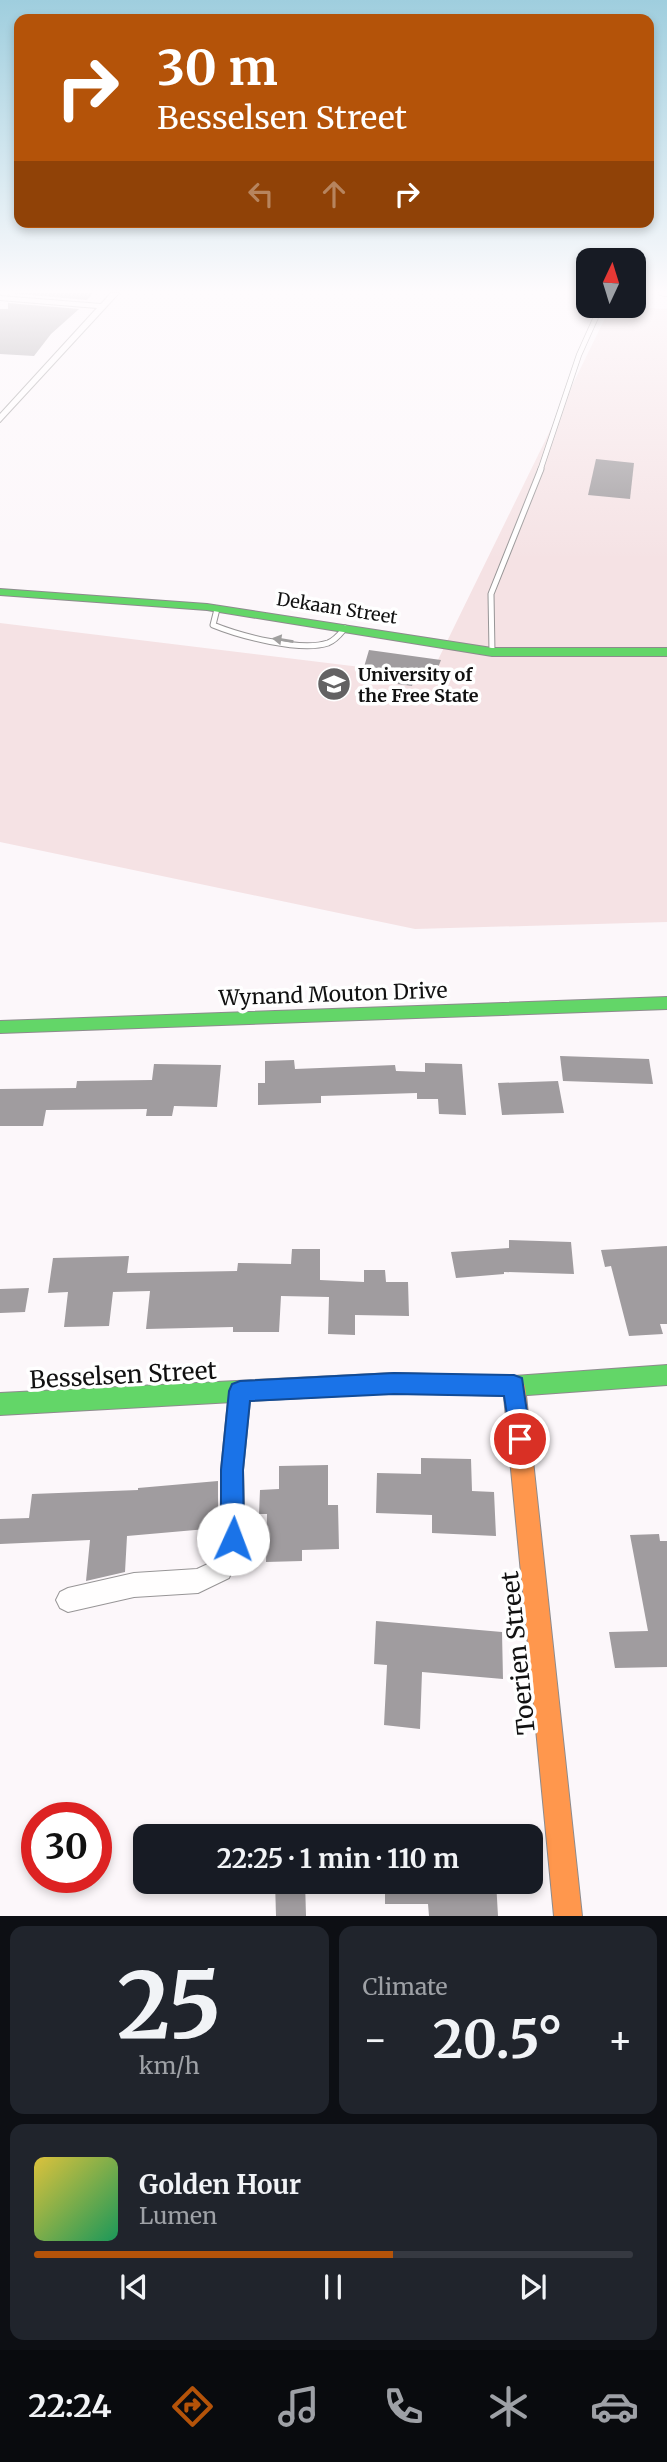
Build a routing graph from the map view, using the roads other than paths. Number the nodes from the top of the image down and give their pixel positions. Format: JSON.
{"nodes":[{"id":1,"x":34,"y":382,"type":"edge"},
{"id":2,"x":570,"y":382,"type":"edge"},
{"id":3,"x":0,"y":419,"type":"edge"},
{"id":4,"x":0,"y":592,"type":"edge"},
{"id":5,"x":492,"y":652,"type":"junction"},
{"id":6,"x":667,"y":652,"type":"edge"},
{"id":7,"x":667,"y":1003,"type":"edge"},
{"id":8,"x":0,"y":1027,"type":"edge"},
{"id":9,"x":667,"y":1375,"type":"edge"},
{"id":10,"x":514,"y":1386,"type":"junction"},
{"id":11,"x":240,"y":1391,"type":"junction"},
{"id":12,"x":0,"y":1404,"type":"edge"},
{"id":13,"x":68,"y":1600,"type":"dead end"},
{"id":14,"x":568,"y":1916,"type":"edge"}],
"edges":[{"from":1,"to":3,"type":"street"},
{"from":2,"to":5,"type":"lane"},
{"from":4,"to":5,"type":"street","name":"Dekaan Street"},
{"from":5,"to":6,"type":"street","name":"Dekaan Street"},
{"from":7,"to":8,"type":"street","name":"Wynand Mouton Drive"},
{"from":9,"to":10,"type":"street","name":"Besselsen Street"},
{"from":10,"to":11,"type":"street","name":"Besselsen Street"},
{"from":10,"to":14,"type":"street","name":"Toerien Street"},
{"from":11,"to":12,"type":"street","name":"Besselsen Street"},
{"from":11,"to":13,"type":"street"}]}
